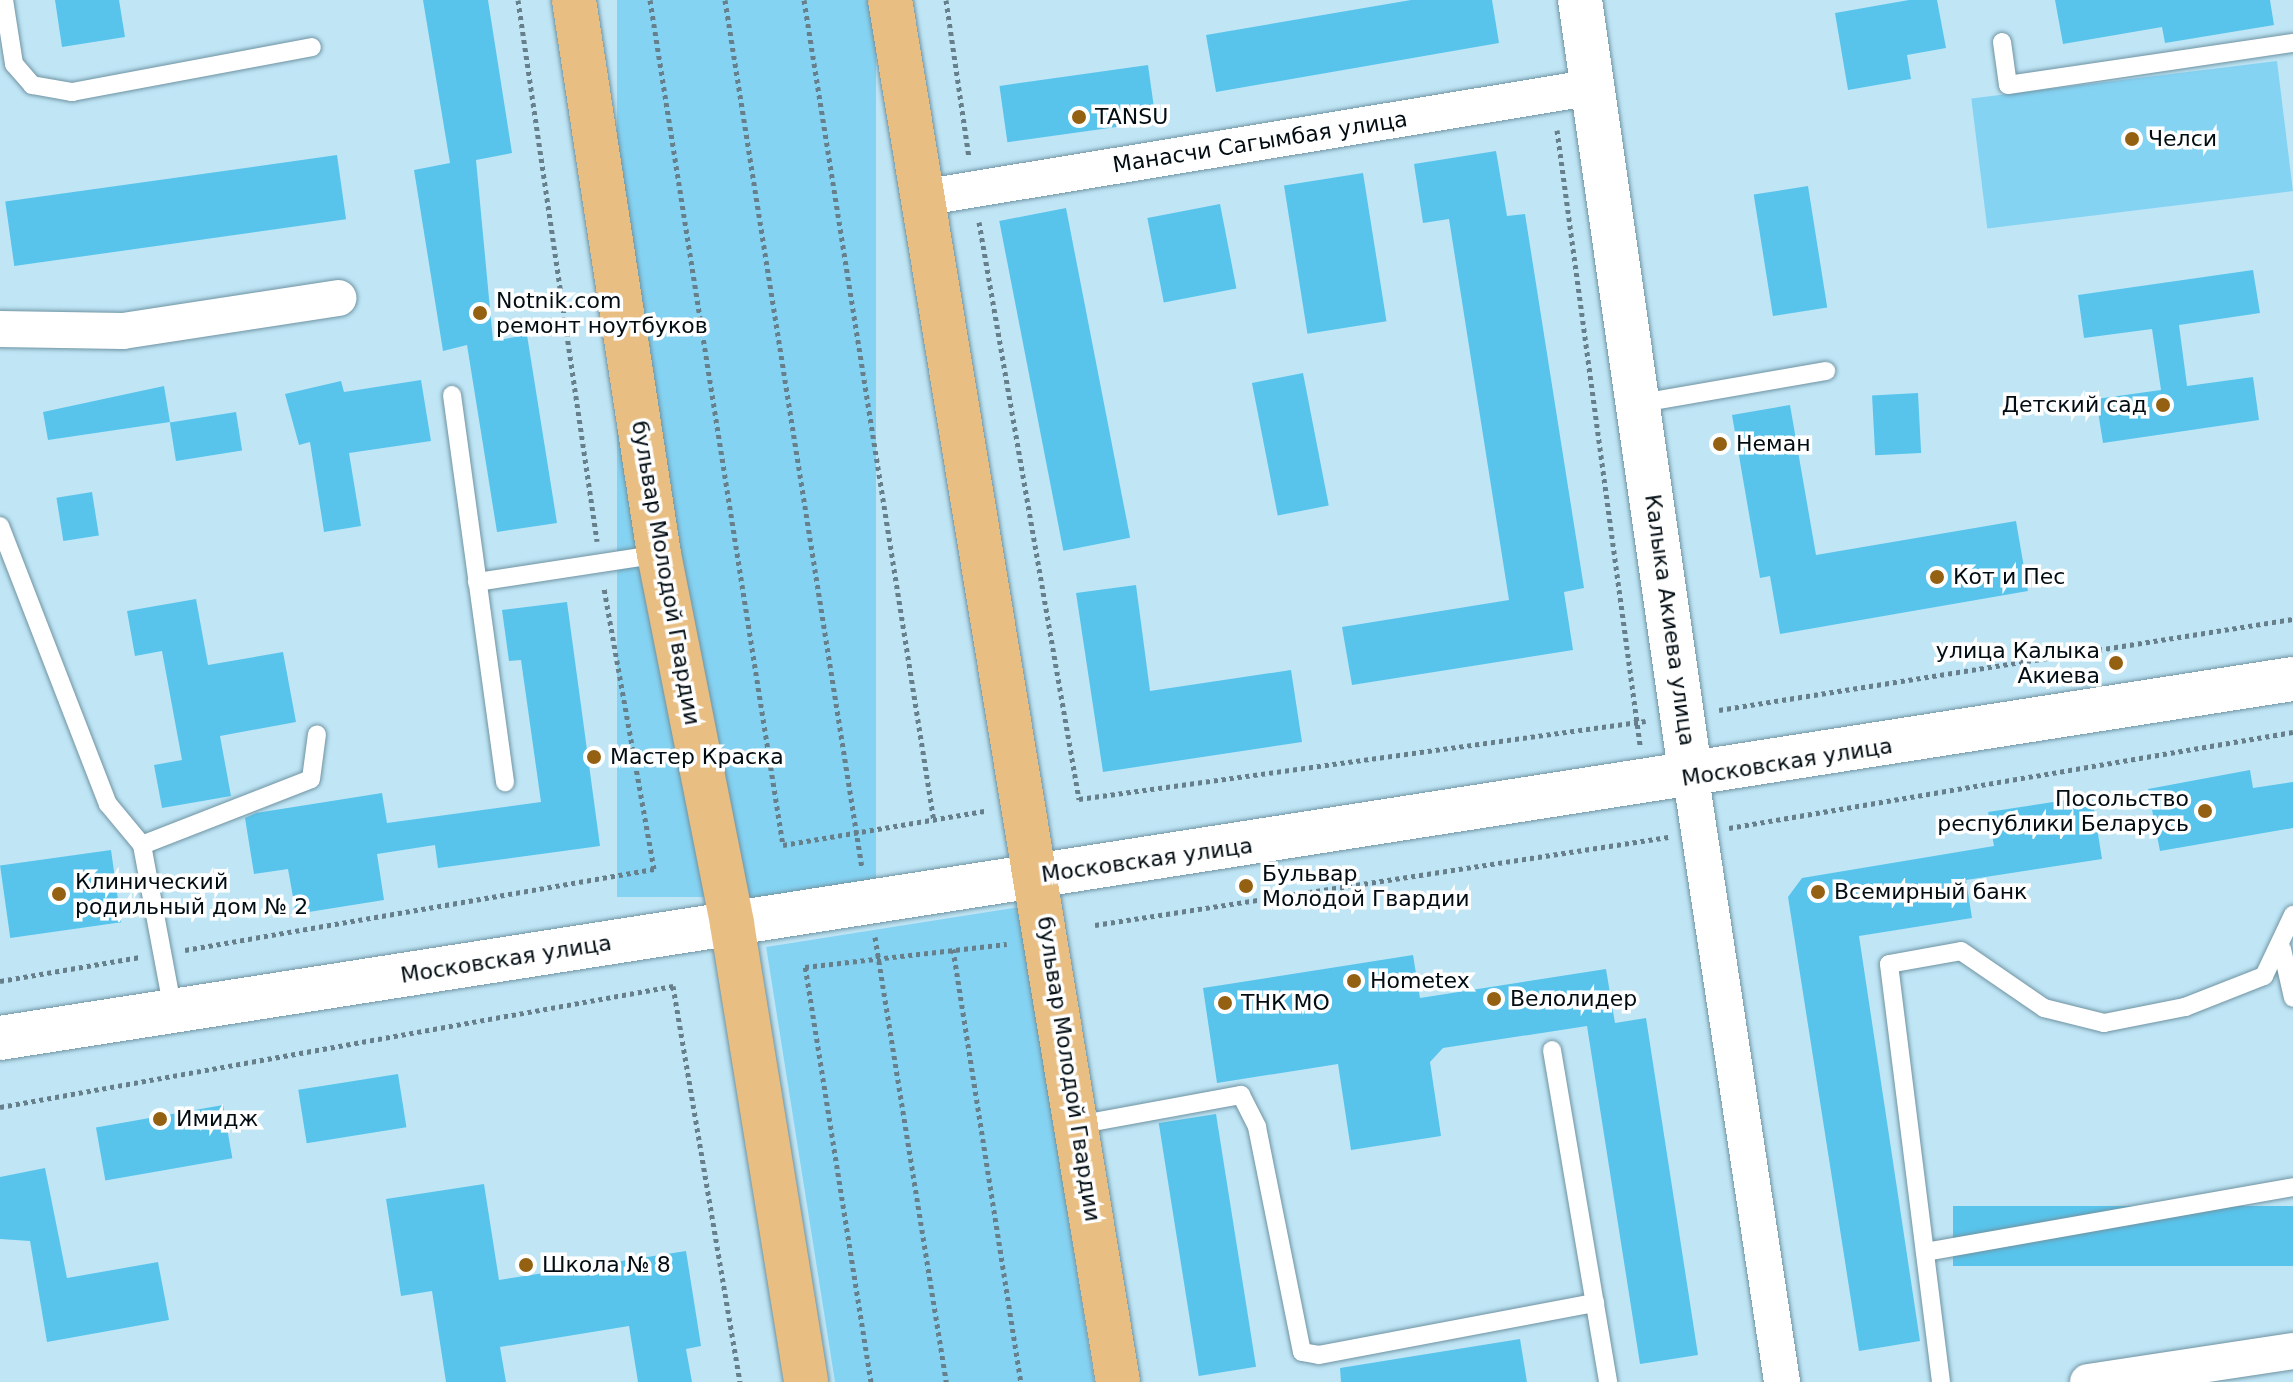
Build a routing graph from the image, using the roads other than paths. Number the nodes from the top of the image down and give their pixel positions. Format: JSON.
{"nodes":[{"id":1,"x":4,"y":0,"type":"edge"},
{"id":2,"x":574,"y":0,"type":"edge"},
{"id":3,"x":890,"y":0,"type":"edge"},
{"id":4,"x":1580,"y":0,"type":"edge"},
{"id":5,"x":2002,"y":42,"type":"dead end"},
{"id":6,"x":2293,"y":43,"type":"edge"},
{"id":7,"x":312,"y":47,"type":"dead end"},
{"id":8,"x":1594,"y":87,"type":"junction"},
{"id":9,"x":927,"y":197,"type":"junction"},
{"id":10,"x":338,"y":298,"type":"dead end"},
{"id":11,"x":0,"y":329,"type":"edge"},
{"id":12,"x":1826,"y":371,"type":"dead end"},
{"id":13,"x":452,"y":395,"type":"dead end"},
{"id":14,"x":1641,"y":403,"type":"junction"},
{"id":15,"x":0,"y":526,"type":"edge"},
{"id":16,"x":659,"y":554,"type":"junction"},
{"id":17,"x":477,"y":582,"type":"junction"},
{"id":18,"x":2293,"y":679,"type":"edge"},
{"id":19,"x":317,"y":734,"type":"dead end"},
{"id":20,"x":1691,"y":778,"type":"junction"},
{"id":21,"x":505,"y":782,"type":"dead end"},
{"id":22,"x":142,"y":845,"type":"junction"},
{"id":23,"x":1040,"y":875,"type":"junction"},
{"id":24,"x":2293,"y":915,"type":"edge"},
{"id":25,"x":732,"y":924,"type":"junction"},
{"id":26,"x":2282,"y":949,"type":"junction"},
{"id":27,"x":2293,"y":998,"type":"edge"},
{"id":28,"x":173,"y":1011,"type":"junction"},
{"id":29,"x":0,"y":1038,"type":"edge"},
{"id":30,"x":1552,"y":1050,"type":"dead end"},
{"id":31,"x":1077,"y":1125,"type":"junction"},
{"id":32,"x":2293,"y":1187,"type":"edge"},
{"id":33,"x":1925,"y":1252,"type":"junction"},
{"id":34,"x":1595,"y":1303,"type":"junction"},
{"id":35,"x":2293,"y":1351,"type":"edge"},
{"id":36,"x":806,"y":1382,"type":"edge"},
{"id":37,"x":1118,"y":1382,"type":"edge"},
{"id":38,"x":1608,"y":1382,"type":"edge"},
{"id":39,"x":1782,"y":1382,"type":"edge"},
{"id":40,"x":1941,"y":1382,"type":"edge"},
{"id":41,"x":2088,"y":1382,"type":"edge"}],
"edges":[{"from":1,"to":7,"type":"lane"},
{"from":2,"to":16,"type":"main road","name":"бульвар Молодой Гвардии"},
{"from":3,"to":9,"type":"main road","name":"бульвар Молодой Гвардии"},
{"from":4,"to":8,"type":"main road","name":"Калыка Акиева улица"},
{"from":5,"to":6,"type":"lane"},
{"from":8,"to":9,"type":"street","name":"Манасчи Сагымбая улица"},
{"from":8,"to":14,"type":"main road","name":"Калыка Акиева улица"},
{"from":9,"to":23,"type":"main road","name":"бульвар Молодой Гвардии"},
{"from":10,"to":11,"type":"street"},
{"from":12,"to":14,"type":"lane"},
{"from":13,"to":17,"type":"lane"},
{"from":14,"to":20,"type":"main road","name":"Калыка Акиева улица"},
{"from":15,"to":22,"type":"lane"},
{"from":16,"to":17,"type":"lane"},
{"from":16,"to":25,"type":"main road","name":"бульвар Молодой Гвардии"},
{"from":17,"to":21,"type":"lane"},
{"from":18,"to":20,"type":"main road","name":"Московская улица"},
{"from":19,"to":22,"type":"lane"},
{"from":20,"to":23,"type":"main road","name":"Московская улица"},
{"from":20,"to":39,"type":"street","name":"Калыка Акиева улица"},
{"from":22,"to":28,"type":"lane"},
{"from":23,"to":25,"type":"main road","name":"Московская улица"},
{"from":23,"to":31,"type":"main road","name":"бульвар Молодой Гвардии"},
{"from":24,"to":26,"type":"lane"},
{"from":25,"to":28,"type":"main road","name":"Московская улица"},
{"from":25,"to":36,"type":"main road","name":"бульвар Молодой Гвардии"},
{"from":26,"to":27,"type":"lane"},
{"from":26,"to":33,"type":"lane"},
{"from":28,"to":29,"type":"main road","name":"Московская улица"},
{"from":30,"to":34,"type":"lane"},
{"from":31,"to":34,"type":"lane"},
{"from":31,"to":37,"type":"main road","name":"бульвар Молодой Гвардии"},
{"from":32,"to":33,"type":"lane"},
{"from":33,"to":40,"type":"lane"},
{"from":34,"to":38,"type":"lane"},
{"from":35,"to":41,"type":"street"}]}
